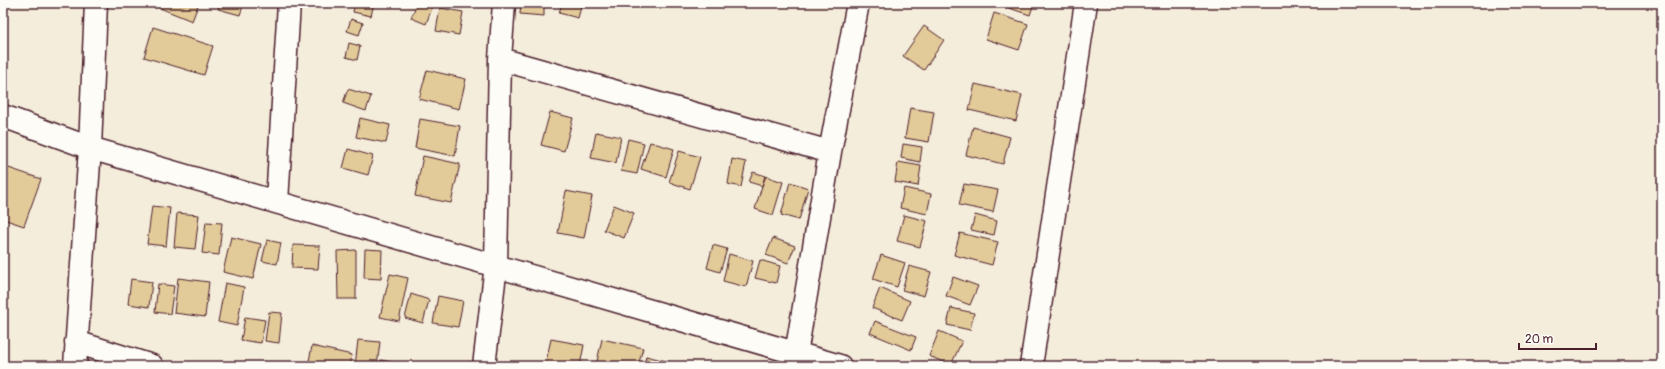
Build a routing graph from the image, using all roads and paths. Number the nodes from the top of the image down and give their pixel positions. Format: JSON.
{"nodes":[{"id":1,"x":96,"y":3,"type":"edge"},
{"id":2,"x":289,"y":3,"type":"edge"},
{"id":3,"x":504,"y":3,"type":"edge"},
{"id":4,"x":858,"y":3,"type":"edge"},
{"id":5,"x":1086,"y":3,"type":"edge"},
{"id":6,"x":500,"y":59,"type":"junction"},
{"id":7,"x":3,"y":116,"type":"edge"},
{"id":8,"x":90,"y":148,"type":"junction"},
{"id":9,"x":830,"y":152,"type":"junction"},
{"id":10,"x":277,"y":202,"type":"junction"},
{"id":11,"x":496,"y":265,"type":"junction"},
{"id":12,"x":76,"y":342,"type":"junction"},
{"id":13,"x":796,"y":354,"type":"junction"},
{"id":14,"x":74,"y":366,"type":"edge"},
{"id":15,"x":152,"y":366,"type":"edge"},
{"id":16,"x":484,"y":366,"type":"edge"},
{"id":17,"x":840,"y":366,"type":"edge"},
{"id":18,"x":1031,"y":366,"type":"edge"}],
"edges":[{"from":1,"to":8,"type":"street"},
{"from":2,"to":10,"type":"street"},
{"from":3,"to":6,"type":"street"},
{"from":4,"to":9,"type":"street"},
{"from":5,"to":18,"type":"street"},
{"from":6,"to":9,"type":"street"},
{"from":6,"to":11,"type":"street"},
{"from":7,"to":8,"type":"street"},
{"from":8,"to":10,"type":"street"},
{"from":8,"to":12,"type":"street"},
{"from":9,"to":13,"type":"street"},
{"from":10,"to":11,"type":"street"},
{"from":11,"to":13,"type":"street"},
{"from":11,"to":16,"type":"street"},
{"from":12,"to":14,"type":"street"},
{"from":12,"to":15,"type":"street"},
{"from":13,"to":17,"type":"street"}]}
